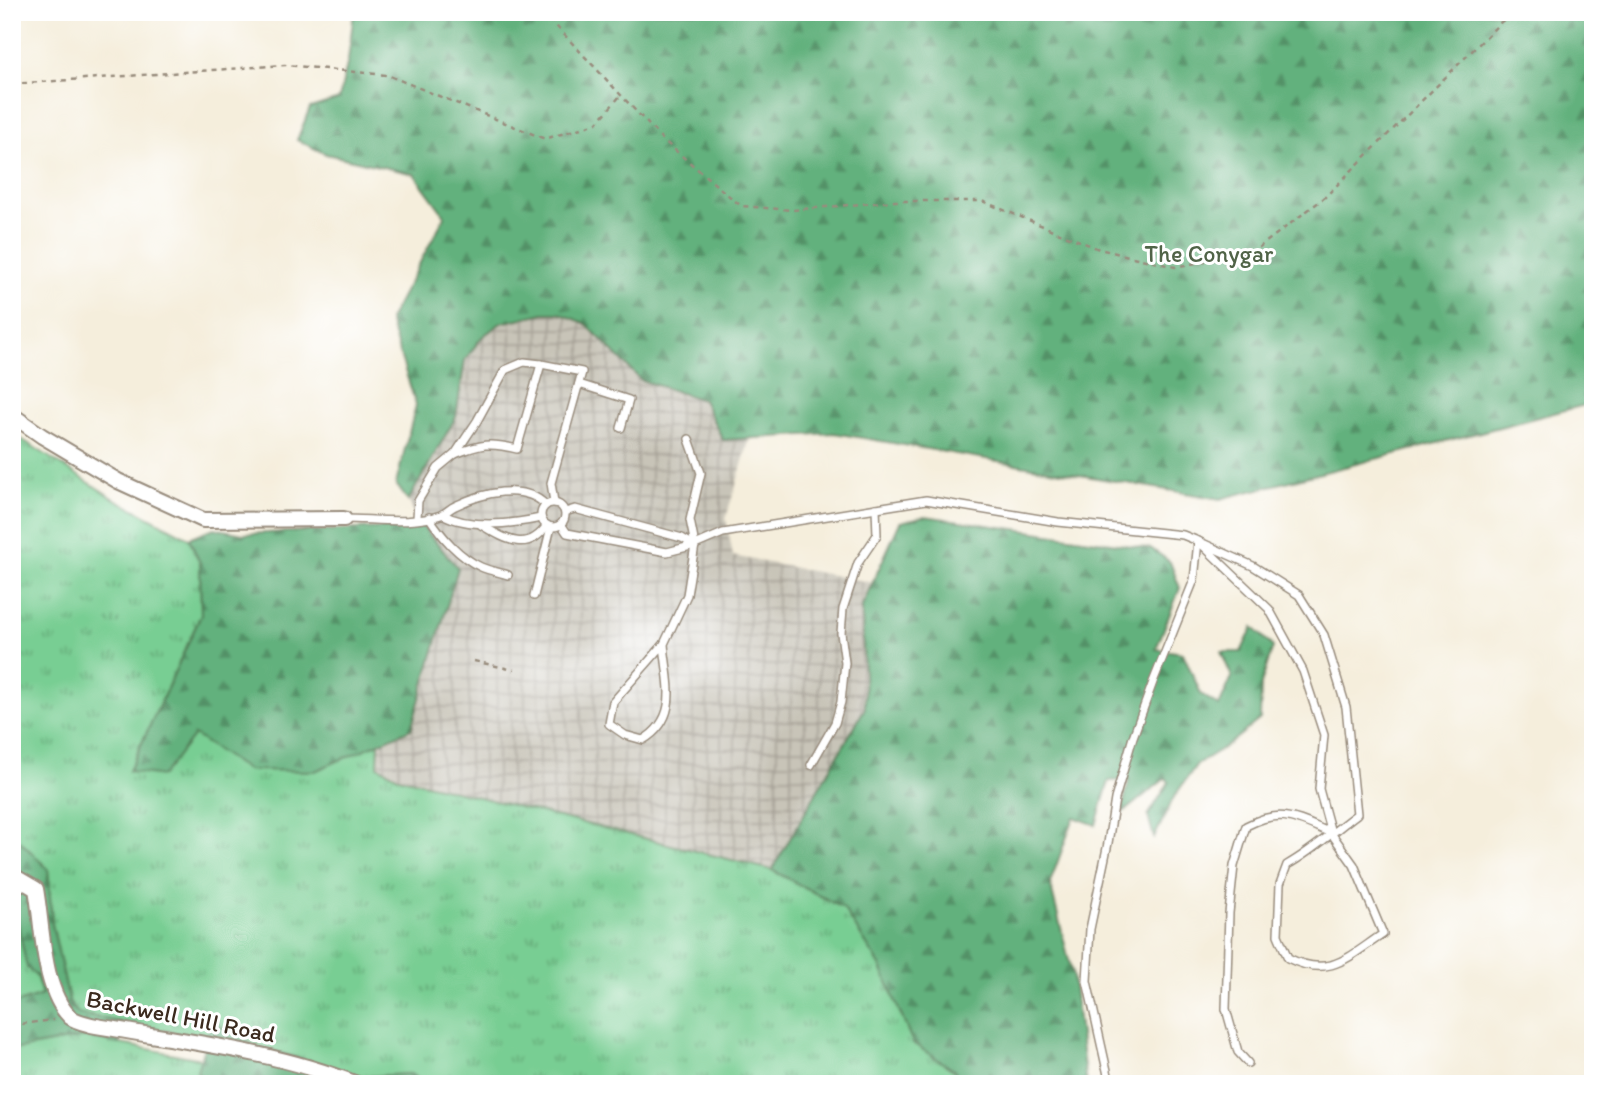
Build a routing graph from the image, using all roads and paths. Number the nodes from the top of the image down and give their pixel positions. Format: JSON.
{"nodes":[{"id":1,"x":18,"y":12,"type":"edge"},
{"id":2,"x":543,"y":12,"type":"edge"},
{"id":3,"x":1516,"y":12,"type":"edge"},
{"id":4,"x":12,"y":41,"type":"edge"},
{"id":5,"x":12,"y":84,"type":"edge"},
{"id":6,"x":621,"y":96,"type":"junction"},
{"id":7,"x":541,"y":364,"type":"junction"},
{"id":8,"x":579,"y":384,"type":"junction"},
{"id":9,"x":12,"y":415,"type":"edge"},
{"id":10,"x":621,"y":428,"type":"dead end"},
{"id":11,"x":689,"y":439,"type":"dead end"},
{"id":12,"x":455,"y":454,"type":"junction"},
{"id":13,"x":550,"y":503,"type":"junction"},
{"id":14,"x":876,"y":508,"type":"junction"},
{"id":15,"x":565,"y":512,"type":"junction"},
{"id":16,"x":442,"y":514,"type":"junction"},
{"id":17,"x":429,"y":516,"type":"junction"},
{"id":18,"x":417,"y":518,"type":"junction"},
{"id":19,"x":541,"y":518,"type":"junction"},
{"id":20,"x":344,"y":519,"type":"joint"},
{"id":21,"x":480,"y":524,"type":"junction"},
{"id":22,"x":561,"y":524,"type":"junction"},
{"id":23,"x":549,"y":526,"type":"junction"},
{"id":24,"x":1198,"y":541,"type":"junction"},
{"id":25,"x":695,"y":545,"type":"junction"},
{"id":26,"x":508,"y":575,"type":"dead end"},
{"id":27,"x":534,"y":596,"type":"dead end"},
{"id":28,"x":664,"y":644,"type":"junction"},
{"id":29,"x":474,"y":661,"type":"dead end"},
{"id":30,"x":514,"y":670,"type":"dead end"},
{"id":31,"x":811,"y":765,"type":"dead end"},
{"id":32,"x":1331,"y":833,"type":"junction"},
{"id":33,"x":12,"y":875,"type":"edge"},
{"id":34,"x":71,"y":1018,"type":"junction"},
{"id":35,"x":12,"y":1025,"type":"edge"},
{"id":36,"x":1248,"y":1063,"type":"dead end"},
{"id":37,"x":358,"y":1084,"type":"edge"},
{"id":38,"x":1110,"y":1084,"type":"edge"}],
"edges":[{"from":1,"to":4,"type":"path"},
{"from":2,"to":6,"type":"path"},
{"from":3,"to":6,"type":"path"},
{"from":5,"to":6,"type":"path"},
{"from":7,"to":8,"type":"lane"},
{"from":7,"to":12,"type":"lane"},
{"from":7,"to":12,"type":"lane"},
{"from":8,"to":10,"type":"lane"},
{"from":8,"to":13,"type":"lane"},
{"from":9,"to":20,"type":"street"},
{"from":11,"to":25,"type":"lane"},
{"from":12,"to":18,"type":"lane"},
{"from":13,"to":15,"type":"lane"},
{"from":13,"to":16,"type":"lane"},
{"from":13,"to":19,"type":"lane"},
{"from":14,"to":24,"type":"lane"},
{"from":14,"to":25,"type":"lane"},
{"from":14,"to":31,"type":"lane"},
{"from":15,"to":22,"type":"lane"},
{"from":15,"to":25,"type":"lane"},
{"from":16,"to":17,"type":"lane"},
{"from":16,"to":21,"type":"lane"},
{"from":17,"to":18,"type":"lane"},
{"from":17,"to":26,"type":"lane"},
{"from":18,"to":20,"type":"lane"},
{"from":19,"to":21,"type":"lane"},
{"from":19,"to":23,"type":"lane"},
{"from":21,"to":23,"type":"lane"},
{"from":22,"to":23,"type":"lane"},
{"from":22,"to":25,"type":"lane"},
{"from":23,"to":27,"type":"lane"},
{"from":24,"to":32,"type":"lane"},
{"from":24,"to":32,"type":"lane"},
{"from":24,"to":38,"type":"lane"},
{"from":25,"to":28,"type":"lane"},
{"from":28,"to":28,"type":"lane"},
{"from":29,"to":30,"type":"path"},
{"from":32,"to":32,"type":"lane"},
{"from":32,"to":36,"type":"lane"},
{"from":33,"to":34,"type":"street","name":"Backwell Hill Road"},
{"from":34,"to":35,"type":"path"},
{"from":34,"to":37,"type":"street","name":"Backwell Hill Road"}]}
